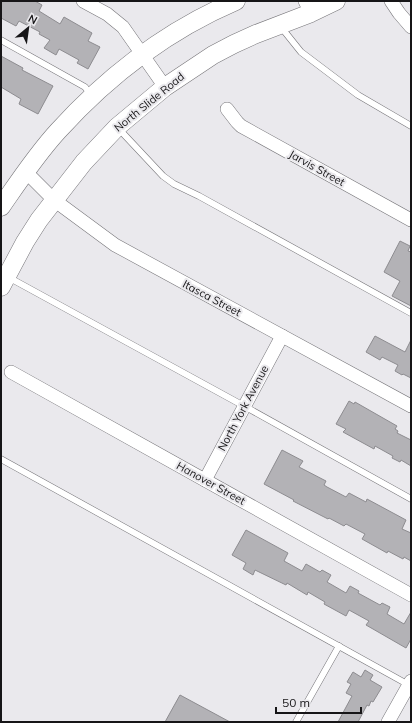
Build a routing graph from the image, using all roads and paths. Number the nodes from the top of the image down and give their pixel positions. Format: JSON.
{"nodes":[{"id":1,"x":83,"y":1,"type":"edge"},
{"id":2,"x":236,"y":1,"type":"edge"},
{"id":3,"x":336,"y":1,"type":"edge"},
{"id":4,"x":391,"y":1,"type":"edge"},
{"id":5,"x":308,"y":7,"type":"edge"},
{"id":6,"x":280,"y":25,"type":"junction"},
{"id":7,"x":411,"y":27,"type":"edge"},
{"id":8,"x":1,"y":40,"type":"edge"},
{"id":9,"x":143,"y":55,"type":"junction"},
{"id":10,"x":165,"y":87,"type":"junction"},
{"id":11,"x":92,"y":96,"type":"junction"},
{"id":12,"x":227,"y":109,"type":"dead end"},
{"id":13,"x":117,"y":126,"type":"junction"},
{"id":14,"x":411,"y":126,"type":"edge"},
{"id":15,"x":25,"y":171,"type":"junction"},
{"id":16,"x":54,"y":200,"type":"junction"},
{"id":17,"x":1,"y":207,"type":"edge"},
{"id":18,"x":411,"y":220,"type":"edge"},
{"id":19,"x":4,"y":281,"type":"edge"},
{"id":20,"x":411,"y":313,"type":"edge"},
{"id":21,"x":282,"y":336,"type":"junction"},
{"id":22,"x":11,"y":372,"type":"dead end"},
{"id":23,"x":244,"y":406,"type":"junction"},
{"id":24,"x":411,"y":406,"type":"edge"},
{"id":25,"x":1,"y":459,"type":"edge"},
{"id":26,"x":205,"y":480,"type":"junction"},
{"id":27,"x":411,"y":499,"type":"edge"},
{"id":28,"x":411,"y":595,"type":"edge"},
{"id":29,"x":338,"y":646,"type":"junction"},
{"id":30,"x":410,"y":684,"type":"edge"},
{"id":31,"x":296,"y":722,"type":"edge"},
{"id":32,"x":388,"y":722,"type":"edge"}],
"edges":[{"from":1,"to":9,"type":"street"},
{"from":2,"to":9,"type":"main road"},
{"from":3,"to":5,"type":"main road","name":"North Slide Road"},
{"from":4,"to":7,"type":"street"},
{"from":5,"to":6,"type":"main road","name":"North Slide Road"},
{"from":6,"to":10,"type":"main road","name":"North Slide Road"},
{"from":6,"to":14,"type":"lane"},
{"from":8,"to":11,"type":"lane"},
{"from":9,"to":10,"type":"street"},
{"from":9,"to":11,"type":"main road"},
{"from":10,"to":13,"type":"main road","name":"North Slide Road"},
{"from":11,"to":15,"type":"main road"},
{"from":12,"to":18,"type":"street","name":"Jarvis Street"},
{"from":13,"to":16,"type":"main road","name":"North Slide Road"},
{"from":13,"to":20,"type":"lane"},
{"from":15,"to":16,"type":"street","name":"Itasca Street"},
{"from":15,"to":17,"type":"main road"},
{"from":16,"to":19,"type":"main road","name":"North Slide Road"},
{"from":16,"to":21,"type":"street","name":"Itasca Street"},
{"from":19,"to":23,"type":"lane"},
{"from":21,"to":23,"type":"street","name":"North York Avenue"},
{"from":21,"to":24,"type":"street","name":"Itasca Street"},
{"from":22,"to":26,"type":"street","name":"Hanover Street"},
{"from":23,"to":26,"type":"street","name":"North York Avenue"},
{"from":23,"to":27,"type":"lane"},
{"from":25,"to":29,"type":"lane"},
{"from":26,"to":28,"type":"street","name":"Hanover Street"},
{"from":29,"to":30,"type":"lane"},
{"from":29,"to":31,"type":"lane"},
{"from":30,"to":32,"type":"street"}]}
